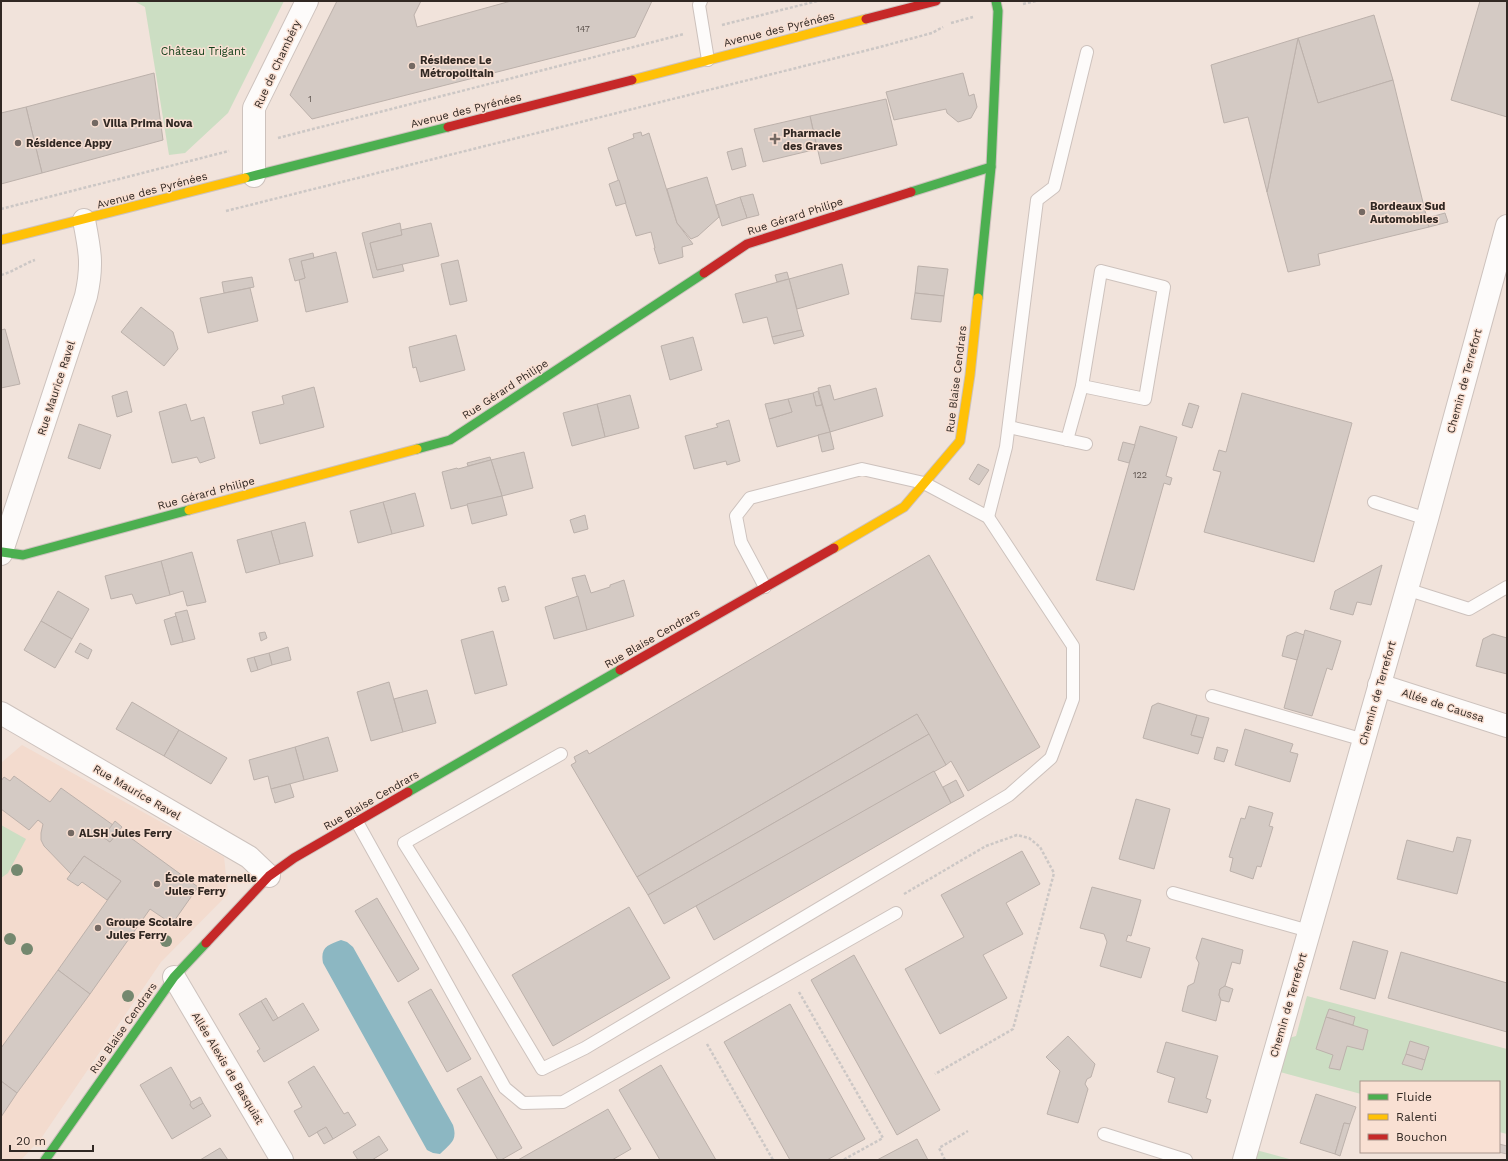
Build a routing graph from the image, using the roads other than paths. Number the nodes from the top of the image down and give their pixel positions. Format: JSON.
{"nodes":[{"id":1,"x":307,"y":1,"type":"edge"},
{"id":2,"x":701,"y":1,"type":"edge"},
{"id":3,"x":936,"y":1,"type":"edge"},
{"id":4,"x":996,"y":1,"type":"edge"},
{"id":5,"x":1087,"y":52,"type":"dead end"},
{"id":6,"x":708,"y":60,"type":"junction"},
{"id":7,"x":991,"y":167,"type":"junction"},
{"id":8,"x":254,"y":176,"type":"junction"},
{"id":9,"x":84,"y":220,"type":"junction"},
{"id":10,"x":1507,"y":226,"type":"edge"},
{"id":11,"x":1,"y":240,"type":"edge"},
{"id":12,"x":1082,"y":386,"type":"junction"},
{"id":13,"x":1009,"y":427,"type":"junction"},
{"id":14,"x":1067,"y":440,"type":"junction"},
{"id":15,"x":1086,"y":444,"type":"dead end"},
{"id":16,"x":924,"y":483,"type":"junction"},
{"id":17,"x":1374,"y":502,"type":"dead end"},
{"id":18,"x":988,"y":518,"type":"junction"},
{"id":19,"x":1427,"y":519,"type":"junction"},
{"id":20,"x":1,"y":553,"type":"edge"},
{"id":21,"x":765,"y":587,"type":"junction"},
{"id":22,"x":1507,"y":587,"type":"edge"},
{"id":23,"x":1406,"y":589,"type":"junction"},
{"id":24,"x":1379,"y":685,"type":"junction"},
{"id":25,"x":1212,"y":696,"type":"dead end"},
{"id":26,"x":1,"y":713,"type":"edge"},
{"id":27,"x":1507,"y":726,"type":"edge"},
{"id":28,"x":1364,"y":740,"type":"junction"},
{"id":29,"x":561,"y":754,"type":"dead end"},
{"id":30,"x":357,"y":822,"type":"junction"},
{"id":31,"x":269,"y":876,"type":"junction"},
{"id":32,"x":1173,"y":894,"type":"dead end"},
{"id":33,"x":896,"y":913,"type":"dead end"},
{"id":34,"x":1309,"y":931,"type":"junction"},
{"id":35,"x":174,"y":977,"type":"junction"},
{"id":36,"x":1104,"y":1134,"type":"dead end"},
{"id":37,"x":45,"y":1160,"type":"edge"},
{"id":38,"x":282,"y":1160,"type":"edge"},
{"id":39,"x":1186,"y":1160,"type":"edge"},
{"id":40,"x":1244,"y":1160,"type":"edge"}],
"edges":[{"from":1,"to":8,"type":"street","name":"Rue de Chambéry"},
{"from":2,"to":6,"type":"lane"},
{"from":3,"to":6,"type":"street","name":"Avenue des Pyrénées"},
{"from":4,"to":7,"type":"street","name":"Rue Blaise Cendrars"},
{"from":5,"to":13,"type":"lane"},
{"from":6,"to":8,"type":"street","name":"Avenue des Pyrénées"},
{"from":7,"to":16,"type":"street","name":"Rue Blaise Cendrars"},
{"from":7,"to":20,"type":"street","name":"Rue Gérard Philipe"},
{"from":8,"to":9,"type":"street","name":"Avenue des Pyrénées"},
{"from":9,"to":11,"type":"street","name":"Avenue des Pyrénées"},
{"from":9,"to":20,"type":"street","name":"Rue Maurice Ravel"},
{"from":10,"to":19,"type":"street","name":"Chemin de Terrefort"},
{"from":12,"to":12,"type":"lane"},
{"from":12,"to":14,"type":"lane"},
{"from":13,"to":14,"type":"lane"},
{"from":13,"to":18,"type":"lane"},
{"from":14,"to":15,"type":"lane"},
{"from":16,"to":18,"type":"lane"},
{"from":16,"to":21,"type":"street","name":"Rue Blaise Cendrars"},
{"from":16,"to":21,"type":"lane"},
{"from":17,"to":19,"type":"lane"},
{"from":18,"to":29,"type":"lane"},
{"from":19,"to":23,"type":"street","name":"Chemin de Terrefort"},
{"from":21,"to":30,"type":"street","name":"Rue Blaise Cendrars"},
{"from":22,"to":23,"type":"lane"},
{"from":23,"to":24,"type":"street","name":"Chemin de Terrefort"},
{"from":24,"to":27,"type":"street","name":"Allée de Caussa"},
{"from":24,"to":28,"type":"street","name":"Chemin de Terrefort"},
{"from":25,"to":28,"type":"lane"},
{"from":26,"to":31,"type":"street","name":"Rue Maurice Ravel"},
{"from":28,"to":34,"type":"street","name":"Chemin de Terrefort"},
{"from":30,"to":31,"type":"street","name":"Rue Blaise Cendrars"},
{"from":30,"to":33,"type":"lane"},
{"from":31,"to":35,"type":"street","name":"Rue Blaise Cendrars"},
{"from":32,"to":34,"type":"lane"},
{"from":34,"to":40,"type":"street","name":"Chemin de Terrefort"},
{"from":35,"to":37,"type":"street","name":"Rue Blaise Cendrars"},
{"from":35,"to":38,"type":"street","name":"Allée Alexis de Basquiat"},
{"from":36,"to":39,"type":"lane"}]}
